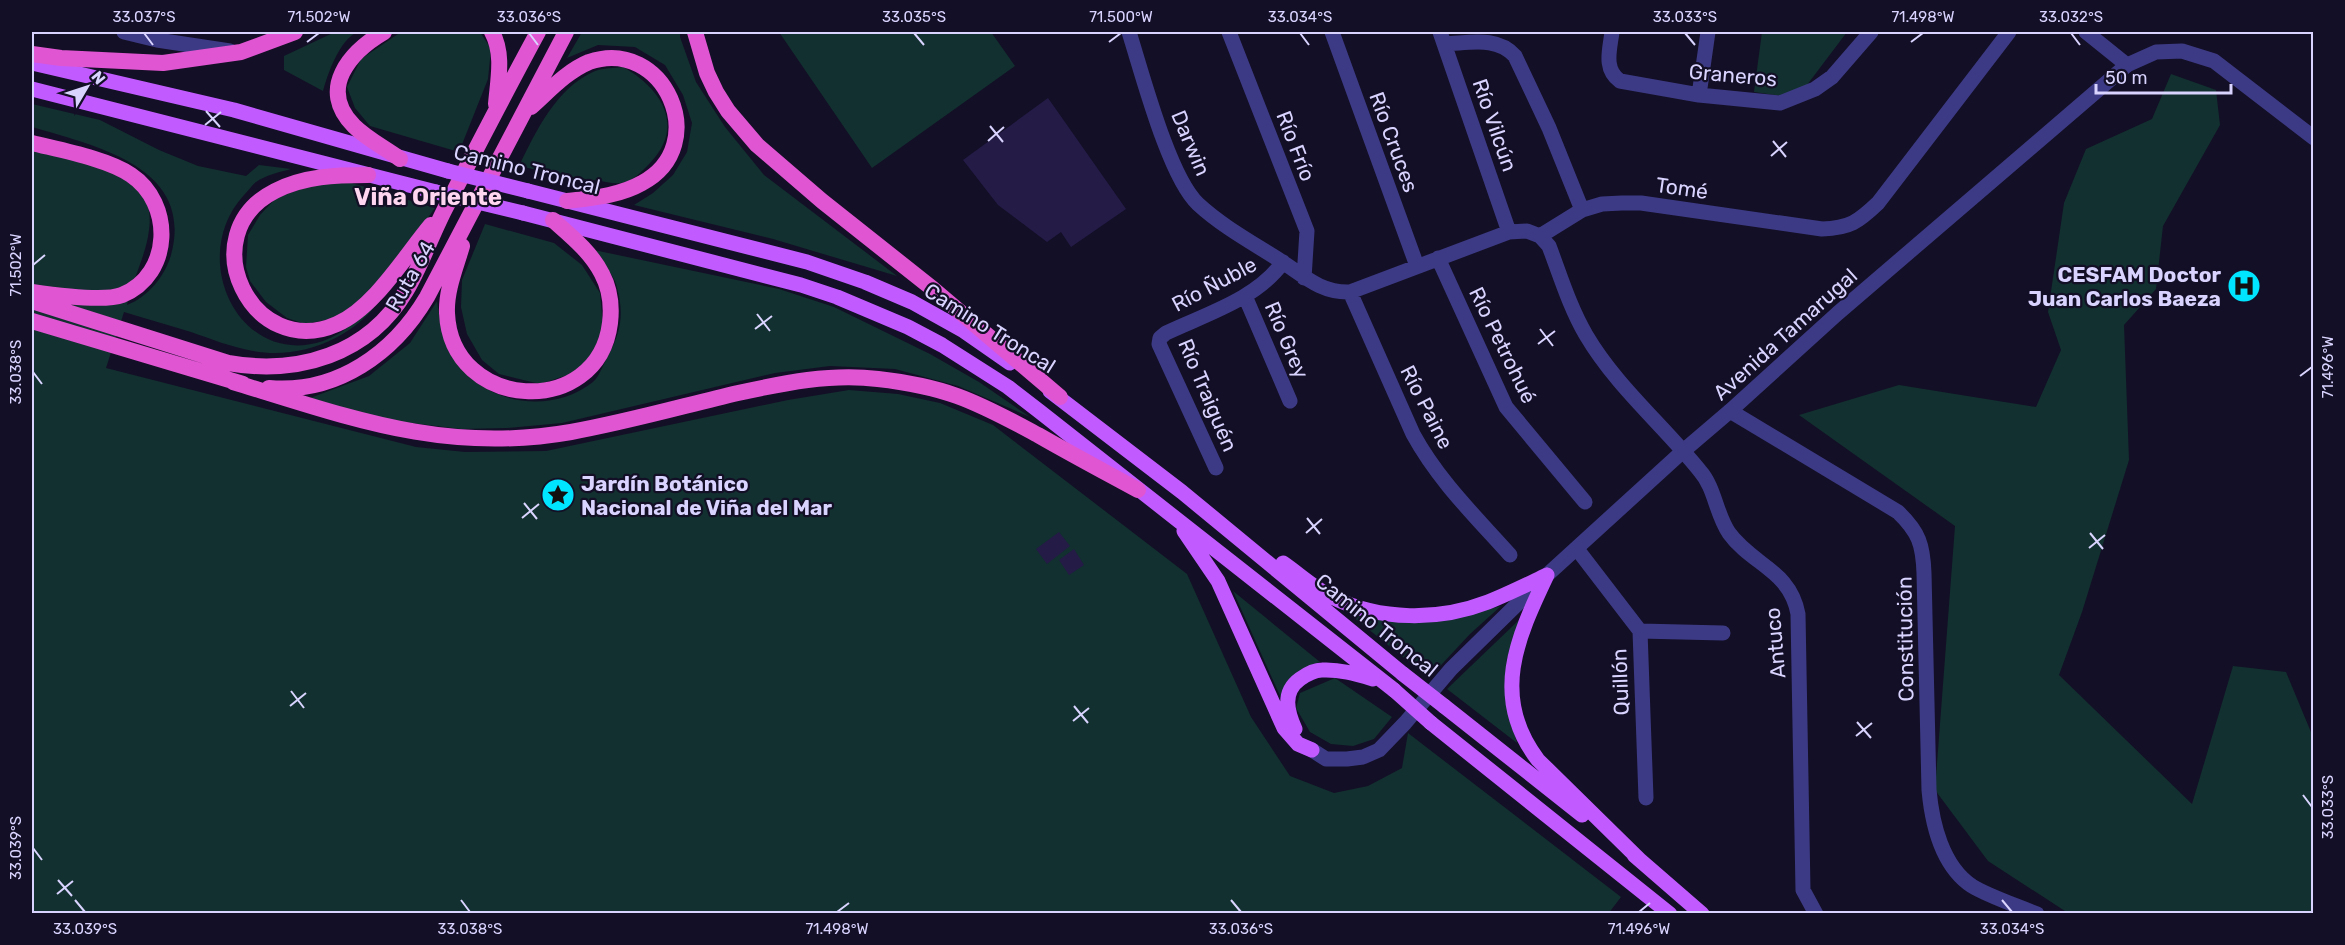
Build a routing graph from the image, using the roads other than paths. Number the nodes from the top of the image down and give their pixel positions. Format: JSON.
{"nodes":[{"id":1,"x":124,"y":32,"type":"edge"},
{"id":2,"x":295,"y":32,"type":"edge"},
{"id":3,"x":384,"y":32,"type":"edge"},
{"id":4,"x":492,"y":32,"type":"edge"},
{"id":5,"x":538,"y":32,"type":"edge"},
{"id":6,"x":566,"y":32,"type":"edge"},
{"id":7,"x":695,"y":32,"type":"edge"},
{"id":8,"x":1129,"y":32,"type":"edge"},
{"id":9,"x":1229,"y":32,"type":"edge"},
{"id":10,"x":1332,"y":32,"type":"edge"},
{"id":11,"x":1612,"y":32,"type":"edge"},
{"id":12,"x":1708,"y":32,"type":"edge"},
{"id":13,"x":1871,"y":32,"type":"edge"},
{"id":14,"x":2009,"y":32,"type":"edge"},
{"id":15,"x":2086,"y":32,"type":"edge"},
{"id":16,"x":1443,"y":38,"type":"edge"},
{"id":17,"x":241,"y":52,"type":"junction"},
{"id":18,"x":32,"y":54,"type":"edge"},
{"id":19,"x":32,"y":63,"type":"edge"},
{"id":20,"x":2127,"y":65,"type":"junction"},
{"id":21,"x":32,"y":89,"type":"edge"},
{"id":22,"x":1698,"y":95,"type":"junction"},
{"id":23,"x":495,"y":111,"type":"junction"},
{"id":24,"x":524,"y":113,"type":"junction"},
{"id":25,"x":2313,"y":138,"type":"edge"},
{"id":26,"x":32,"y":143,"type":"edge"},
{"id":27,"x":400,"y":159,"type":"junction"},
{"id":28,"x":368,"y":175,"type":"junction"},
{"id":29,"x":567,"y":201,"type":"junction"},
{"id":30,"x":445,"y":208,"type":"junction"},
{"id":31,"x":1582,"y":210,"type":"junction"},
{"id":32,"x":471,"y":213,"type":"junction"},
{"id":33,"x":553,"y":220,"type":"junction"},
{"id":34,"x":1509,"y":232,"type":"junction"},
{"id":35,"x":1540,"y":236,"type":"junction"},
{"id":36,"x":1438,"y":258,"type":"junction"},
{"id":37,"x":1283,"y":262,"type":"junction"},
{"id":38,"x":1417,"y":266,"type":"junction"},
{"id":39,"x":1304,"y":278,"type":"junction"},
{"id":40,"x":32,"y":292,"type":"edge"},
{"id":41,"x":1350,"y":292,"type":"junction"},
{"id":42,"x":1245,"y":296,"type":"junction"},
{"id":43,"x":32,"y":301,"type":"edge"},
{"id":44,"x":32,"y":321,"type":"edge"},
{"id":45,"x":1160,"y":338,"type":"joint"},
{"id":46,"x":233,"y":382,"type":"junction"},
{"id":47,"x":1060,"y":397,"type":"junction"},
{"id":48,"x":1290,"y":402,"type":"dead end"},
{"id":49,"x":1730,"y":411,"type":"junction"},
{"id":50,"x":1682,"y":452,"type":"junction"},
{"id":51,"x":1216,"y":468,"type":"dead end"},
{"id":52,"x":1138,"y":490,"type":"junction"},
{"id":53,"x":1585,"y":502,"type":"dead end"},
{"id":54,"x":1202,"y":508,"type":"junction"},
{"id":55,"x":1175,"y":518,"type":"junction"},
{"id":56,"x":1577,"y":549,"type":"junction"},
{"id":57,"x":1510,"y":555,"type":"dead end"},
{"id":58,"x":1547,"y":575,"type":"junction"},
{"id":59,"x":1640,"y":631,"type":"junction"},
{"id":60,"x":1723,"y":633,"type":"dead end"},
{"id":61,"x":1390,"y":688,"type":"junction"},
{"id":62,"x":1312,"y":750,"type":"junction"},
{"id":63,"x":1646,"y":798,"type":"dead end"},
{"id":64,"x":1642,"y":862,"type":"junction"},
{"id":65,"x":1670,"y":914,"type":"edge"},
{"id":66,"x":1702,"y":914,"type":"edge"},
{"id":67,"x":1816,"y":914,"type":"edge"},
{"id":68,"x":2037,"y":914,"type":"edge"}],
"edges":[{"from":1,"to":17,"type":"street"},
{"from":2,"to":17,"type":"highway"},
{"from":3,"to":27,"type":"highway"},
{"from":4,"to":23,"type":"highway"},
{"from":5,"to":23,"type":"highway","name":"Ruta 64"},
{"from":6,"to":24,"type":"highway","name":"Ruta 64"},
{"from":7,"to":47,"type":"highway"},
{"from":8,"to":37,"type":"street","name":"Darwin"},
{"from":9,"to":39,"type":"street","name":"Río Frío"},
{"from":10,"to":38,"type":"street","name":"Río Cruces"},
{"from":11,"to":22,"type":"street","name":"Graneros"},
{"from":12,"to":22,"type":"street"},
{"from":13,"to":22,"type":"street","name":"Graneros"},
{"from":14,"to":31,"type":"street","name":"Tomé"},
{"from":15,"to":20,"type":"street"},
{"from":16,"to":31,"type":"street"},
{"from":16,"to":34,"type":"street","name":"Río Vilcún"},
{"from":17,"to":18,"type":"highway"},
{"from":19,"to":27,"type":"main road","name":"Camino Troncal"},
{"from":20,"to":25,"type":"street","name":"Avenida Tamarugal"},
{"from":20,"to":49,"type":"street","name":"Avenida Tamarugal"},
{"from":21,"to":28,"type":"main road","name":"Camino Troncal"},
{"from":23,"to":30,"type":"highway","name":"Ruta 64"},
{"from":24,"to":29,"type":"highway"},
{"from":24,"to":32,"type":"highway","name":"Ruta 64"},
{"from":26,"to":40,"type":"highway"},
{"from":27,"to":29,"type":"main road","name":"Camino Troncal","bridge":true},
{"from":28,"to":30,"type":"highway"},
{"from":28,"to":33,"type":"main road","name":"Camino Troncal","bridge":true},
{"from":29,"to":47,"type":"main road","name":"Camino Troncal"},
{"from":30,"to":43,"type":"highway","name":"Ruta 64"},
{"from":31,"to":35,"type":"street","name":"Tomé"},
{"from":32,"to":33,"type":"highway"},
{"from":32,"to":46,"type":"highway","name":"Ruta 64"},
{"from":33,"to":52,"type":"main road","name":"Camino Troncal"},
{"from":34,"to":35,"type":"street"},
{"from":34,"to":36,"type":"street"},
{"from":35,"to":50,"type":"street","name":"Antuco"},
{"from":36,"to":38,"type":"street"},
{"from":36,"to":53,"type":"street","name":"Río Petrohué"},
{"from":37,"to":39,"type":"street"},
{"from":37,"to":42,"type":"street","name":"Río Ñuble"},
{"from":38,"to":41,"type":"street"},
{"from":39,"to":41,"type":"street"},
{"from":41,"to":57,"type":"street","name":"Río Paine"},
{"from":42,"to":45,"type":"street","name":"Río Ñuble"},
{"from":42,"to":48,"type":"street","name":"Río Grey"},
{"from":44,"to":46,"type":"highway","name":"Ruta 64"},
{"from":45,"to":51,"type":"street","name":"Río Traiguén"},
{"from":46,"to":52,"type":"highway"},
{"from":47,"to":54,"type":"main road","name":"Camino Troncal"},
{"from":49,"to":50,"type":"street","name":"Avenida Tamarugal"},
{"from":49,"to":68,"type":"street","name":"Constitución"},
{"from":50,"to":56,"type":"street","name":"Avenida Tamarugal"},
{"from":50,"to":67,"type":"street","name":"Antuco"},
{"from":52,"to":55,"type":"main road","name":"Camino Troncal"},
{"from":54,"to":58,"type":"main road"},
{"from":54,"to":64,"type":"main road","name":"Camino Troncal","bridge":true},
{"from":55,"to":61,"type":"main road","name":"Camino Troncal"},
{"from":55,"to":62,"type":"main road"},
{"from":56,"to":58,"type":"street","name":"Avenida Tamarugal"},
{"from":56,"to":59,"type":"street","name":"Quillón"},
{"from":58,"to":62,"type":"street","name":"Avenida Tamarugal"},
{"from":58,"to":64,"type":"main road"},
{"from":59,"to":60,"type":"street"},
{"from":59,"to":63,"type":"street","name":"Quillón"},
{"from":61,"to":62,"type":"main road"},
{"from":61,"to":65,"type":"main road","name":"Camino Troncal","bridge":true},
{"from":64,"to":66,"type":"main road","name":"Camino Troncal"}]}
